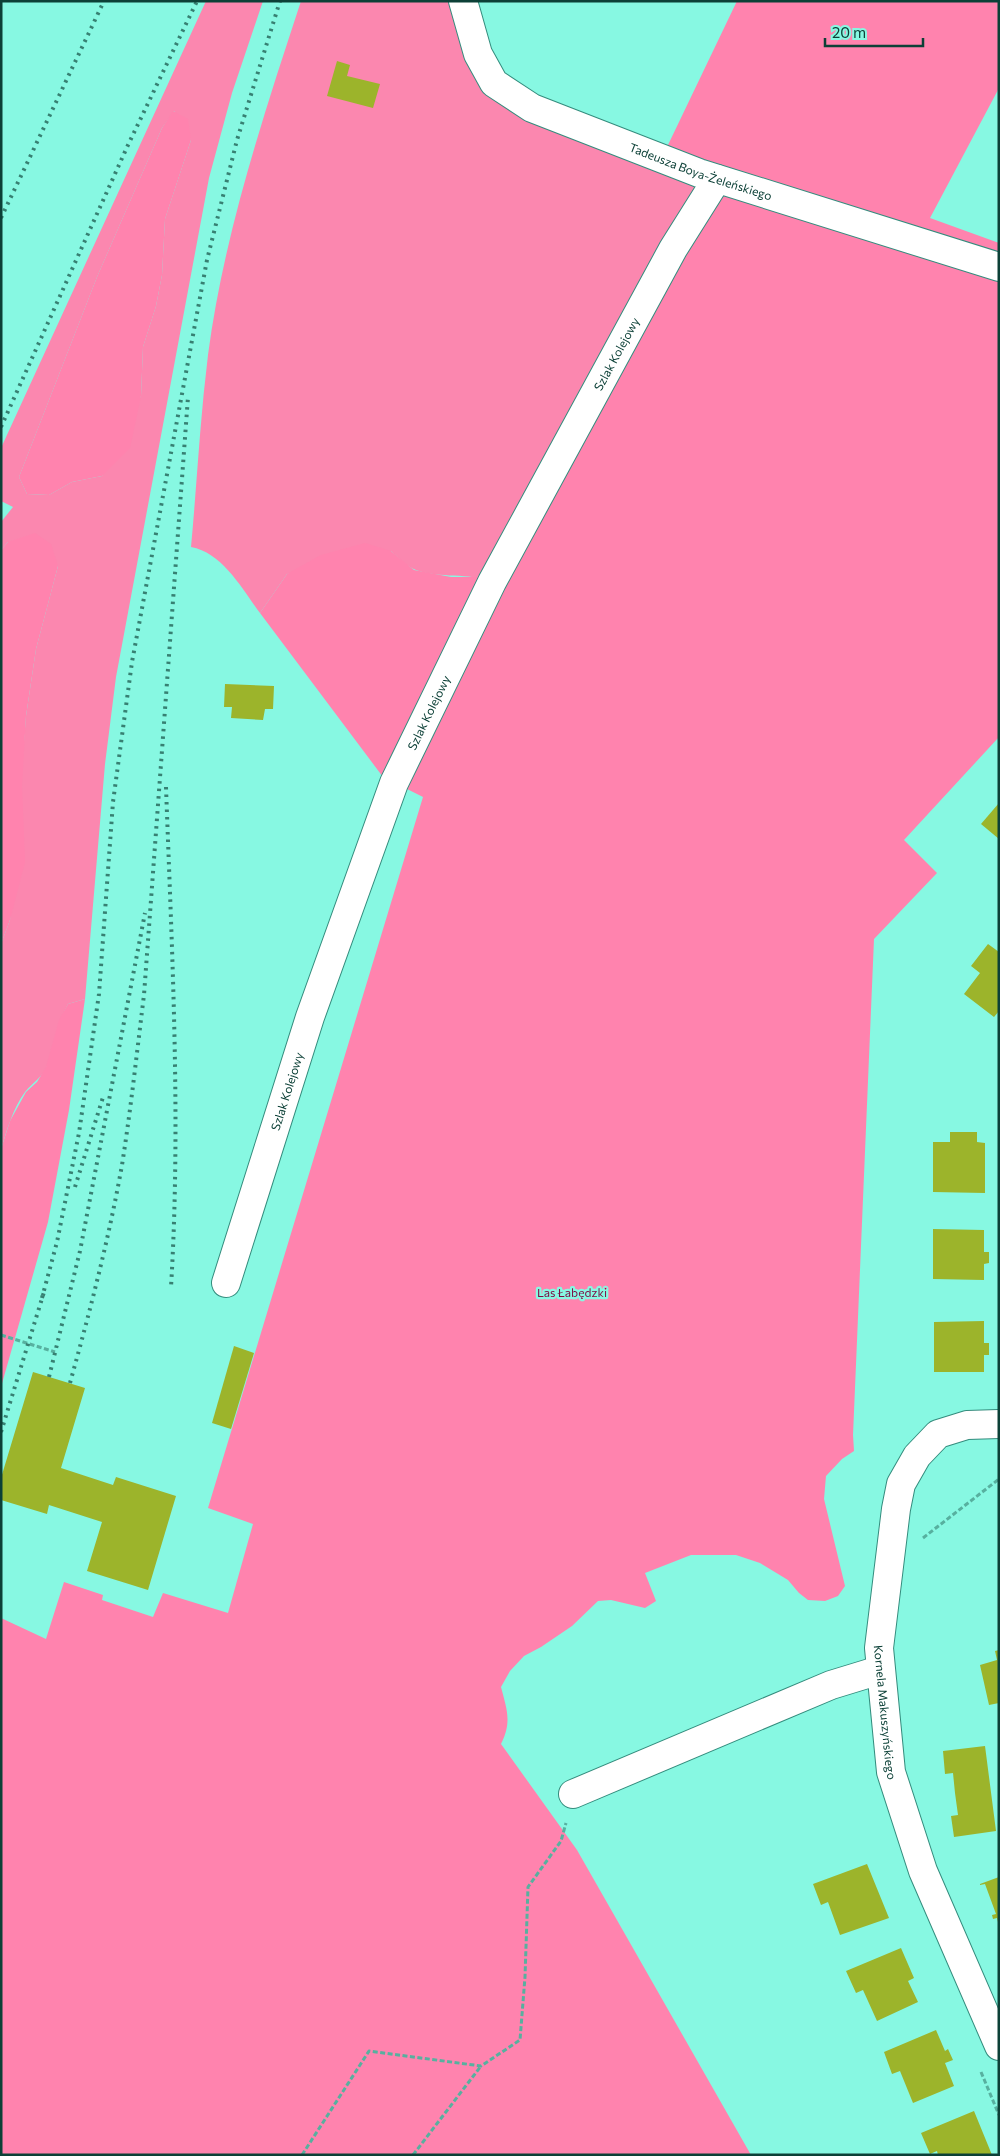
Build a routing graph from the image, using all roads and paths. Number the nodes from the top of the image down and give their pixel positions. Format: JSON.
{"nodes":[{"id":1,"x":463,"y":1,"type":"edge"},
{"id":2,"x":717,"y":179,"type":"junction"},
{"id":3,"x":999,"y":267,"type":"edge"},
{"id":4,"x":226,"y":1283,"type":"dead end"},
{"id":5,"x":1,"y":1335,"type":"edge"},
{"id":6,"x":55,"y":1352,"type":"dead end"},
{"id":7,"x":999,"y":1424,"type":"edge"},
{"id":8,"x":999,"y":1478,"type":"edge"},
{"id":9,"x":921,"y":1540,"type":"dead end"},
{"id":10,"x":880,"y":1670,"type":"junction"},
{"id":11,"x":574,"y":1794,"type":"joint"},
{"id":12,"x":999,"y":2046,"type":"edge"},
{"id":13,"x":481,"y":2066,"type":"junction"},
{"id":14,"x":981,"y":2073,"type":"dead end"},
{"id":15,"x":999,"y":2115,"type":"edge"},
{"id":16,"x":302,"y":2155,"type":"edge"},
{"id":17,"x":413,"y":2155,"type":"edge"}],
"edges":[{"from":1,"to":2,"type":"street","name":"Tadeusza Boya-Żeleńskiego"},
{"from":2,"to":3,"type":"street","name":"Tadeusza Boya-Żeleńskiego"},
{"from":2,"to":4,"type":"street","name":"Szlak Kolejowy"},
{"from":5,"to":6,"type":"path"},
{"from":7,"to":10,"type":"street","name":"Kornela Makuszyńskiego"},
{"from":8,"to":9,"type":"path"},
{"from":10,"to":11,"type":"street"},
{"from":10,"to":12,"type":"street","name":"Kornela Makuszyńskiego"},
{"from":11,"to":13,"type":"path"},
{"from":13,"to":16,"type":"path"},
{"from":13,"to":17,"type":"path"},
{"from":14,"to":15,"type":"path"}]}
